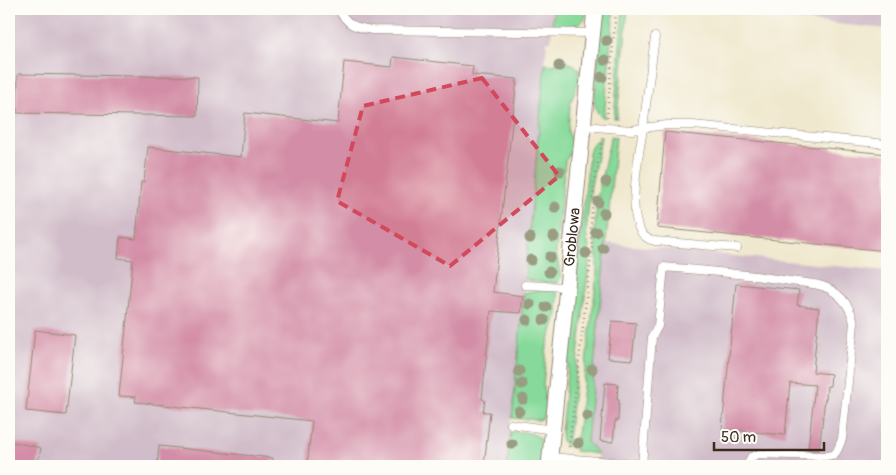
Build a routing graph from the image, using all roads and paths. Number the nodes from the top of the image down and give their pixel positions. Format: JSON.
{"nodes":[{"id":1,"x":338,"y":9,"type":"edge"},
{"id":2,"x":595,"y":9,"type":"edge"},
{"id":3,"x":616,"y":9,"type":"edge"},
{"id":4,"x":592,"y":33,"type":"junction"},
{"id":5,"x":655,"y":37,"type":"dead end"},
{"id":6,"x":607,"y":120,"type":"dead end"},
{"id":7,"x":583,"y":126,"type":"junction"},
{"id":8,"x":643,"y":128,"type":"junction"},
{"id":9,"x":604,"y":136,"type":"dead end"},
{"id":10,"x":887,"y":144,"type":"edge"},
{"id":11,"x":737,"y":248,"type":"dead end"},
{"id":12,"x":525,"y":285,"type":"dead end"},
{"id":13,"x":567,"y":287,"type":"junction"},
{"id":14,"x":511,"y":424,"type":"dead end"},
{"id":15,"x":553,"y":430,"type":"junction"},
{"id":16,"x":569,"y":448,"type":"dead end"},
{"id":17,"x":550,"y":462,"type":"edge"},
{"id":18,"x":642,"y":466,"type":"edge"},
{"id":19,"x":660,"y":466,"type":"edge"},
{"id":20,"x":747,"y":466,"type":"edge"}],
"edges":[{"from":1,"to":4,"type":"lane"},
{"from":2,"to":4,"type":"street","name":"Groblowa"},
{"from":3,"to":6,"type":"path"},
{"from":4,"to":7,"type":"street","name":"Groblowa"},
{"from":5,"to":8,"type":"lane"},
{"from":7,"to":8,"type":"lane"},
{"from":7,"to":13,"type":"street","name":"Groblowa"},
{"from":8,"to":10,"type":"lane"},
{"from":8,"to":11,"type":"lane"},
{"from":9,"to":16,"type":"path"},
{"from":12,"to":13,"type":"lane"},
{"from":13,"to":15,"type":"street","name":"Groblowa"},
{"from":14,"to":15,"type":"lane"},
{"from":15,"to":17,"type":"street","name":"Groblowa"},
{"from":17,"to":18,"type":"lane"},
{"from":18,"to":19,"type":"lane"},
{"from":18,"to":20,"type":"lane"}]}
